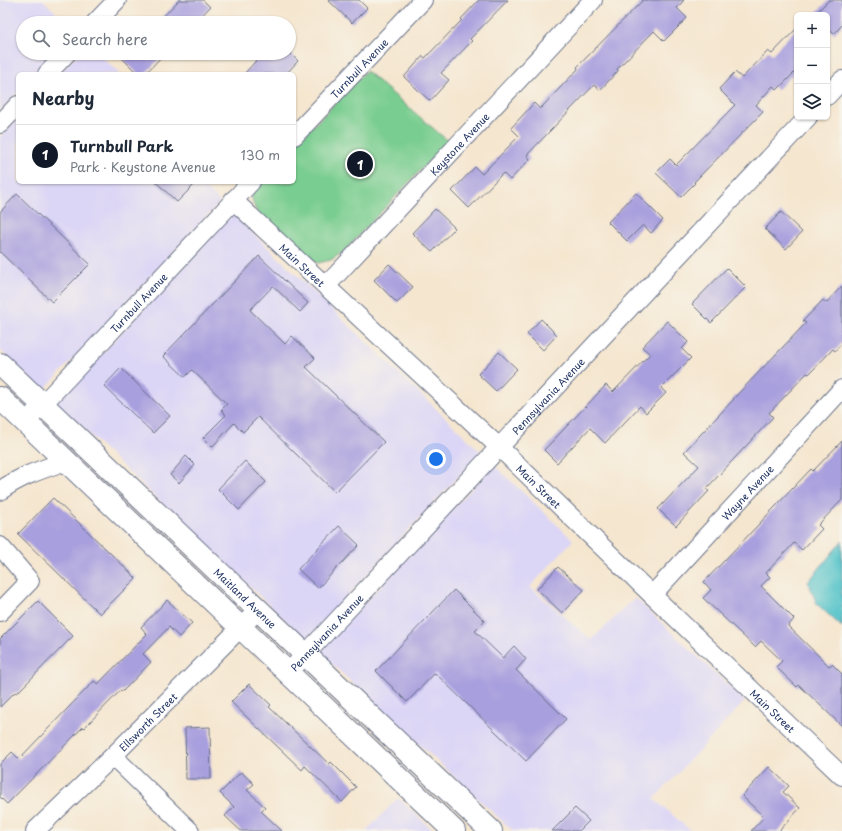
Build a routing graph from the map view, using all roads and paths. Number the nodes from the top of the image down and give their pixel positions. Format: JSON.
{"nodes":[{"id":1,"x":116,"y":0,"type":"edge"},
{"id":2,"x":423,"y":0,"type":"edge"},
{"id":3,"x":593,"y":0,"type":"edge"},
{"id":4,"x":101,"y":16,"type":"edge"},
{"id":5,"x":60,"y":60,"type":"edge"},
{"id":6,"x":49,"y":72,"type":"edge"},
{"id":7,"x":842,"y":80,"type":"edge"},
{"id":8,"x":830,"y":93,"type":"edge"},
{"id":9,"x":16,"y":107,"type":"edge"},
{"id":10,"x":805,"y":120,"type":"edge"},
{"id":11,"x":0,"y":124,"type":"edge"},
{"id":12,"x":296,"y":134,"type":"edge"},
{"id":13,"x":249,"y":184,"type":"edge"},
{"id":14,"x":233,"y":200,"type":"junction"},
{"id":15,"x":326,"y":286,"type":"junction"},
{"id":16,"x":0,"y":364,"type":"edge"},
{"id":17,"x":842,"y":389,"type":"edge"},
{"id":18,"x":0,"y":398,"type":"edge"},
{"id":19,"x":42,"y":404,"type":"junction"},
{"id":20,"x":26,"y":422,"type":"junction"},
{"id":21,"x":499,"y":447,"type":"junction"},
{"id":22,"x":66,"y":462,"type":"junction"},
{"id":23,"x":6,"y":487,"type":"edge"},
{"id":24,"x":0,"y":546,"type":"edge"},
{"id":25,"x":652,"y":595,"type":"junction"},
{"id":26,"x":258,"y":610,"type":"junction"},
{"id":27,"x":0,"y":612,"type":"edge"},
{"id":28,"x":241,"y":628,"type":"junction"},
{"id":29,"x":305,"y":654,"type":"junction"},
{"id":30,"x":288,"y":673,"type":"junction"},
{"id":31,"x":114,"y":756,"type":"junction"},
{"id":32,"x":842,"y":776,"type":"edge"},
{"id":33,"x":35,"y":831,"type":"edge"},
{"id":34,"x":190,"y":831,"type":"edge"},
{"id":35,"x":454,"y":831,"type":"edge"},
{"id":36,"x":491,"y":831,"type":"edge"}],
"edges":[{"from":1,"to":4,"type":"street"},
{"from":2,"to":12,"type":"street","name":"Turnbull Avenue"},
{"from":3,"to":15,"type":"street","name":"Keystone Avenue"},
{"from":5,"to":6,"type":"street"},
{"from":7,"to":8,"type":"street"},
{"from":9,"to":11,"type":"street"},
{"from":10,"to":21,"type":"street","name":"Pennsylvania Avenue"},
{"from":13,"to":14,"type":"street","name":"Turnbull Avenue"},
{"from":14,"to":15,"type":"street","name":"Main Street"},
{"from":14,"to":19,"type":"street","name":"Turnbull Avenue"},
{"from":15,"to":21,"type":"street","name":"Main Street"},
{"from":16,"to":19,"type":"main road","name":"Maitland Avenue"},
{"from":17,"to":25,"type":"street","name":"Wayne Avenue"},
{"from":18,"to":20,"type":"main road"},
{"from":19,"to":20,"type":"street","name":"Turnbull Avenue"},
{"from":19,"to":26,"type":"main road","name":"Maitland Avenue"},
{"from":20,"to":22,"type":"main road"},
{"from":21,"to":25,"type":"street","name":"Main Street"},
{"from":21,"to":29,"type":"street","name":"Pennsylvania Avenue"},
{"from":22,"to":23,"type":"street"},
{"from":22,"to":28,"type":"main road"},
{"from":24,"to":27,"type":"street"},
{"from":25,"to":32,"type":"street","name":"Main Street"},
{"from":26,"to":28,"type":"street","name":"Ellsworth Street"},
{"from":26,"to":29,"type":"main road","name":"Maitland Avenue"},
{"from":28,"to":30,"type":"main road"},
{"from":28,"to":31,"type":"street","name":"Ellsworth Street"},
{"from":29,"to":30,"type":"street","name":"Pennsylvania Avenue"},
{"from":29,"to":36,"type":"main road","name":"Maitland Avenue"},
{"from":30,"to":35,"type":"main road"},
{"from":31,"to":33,"type":"street","name":"Ellsworth Street"},
{"from":31,"to":34,"type":"street"}]}
